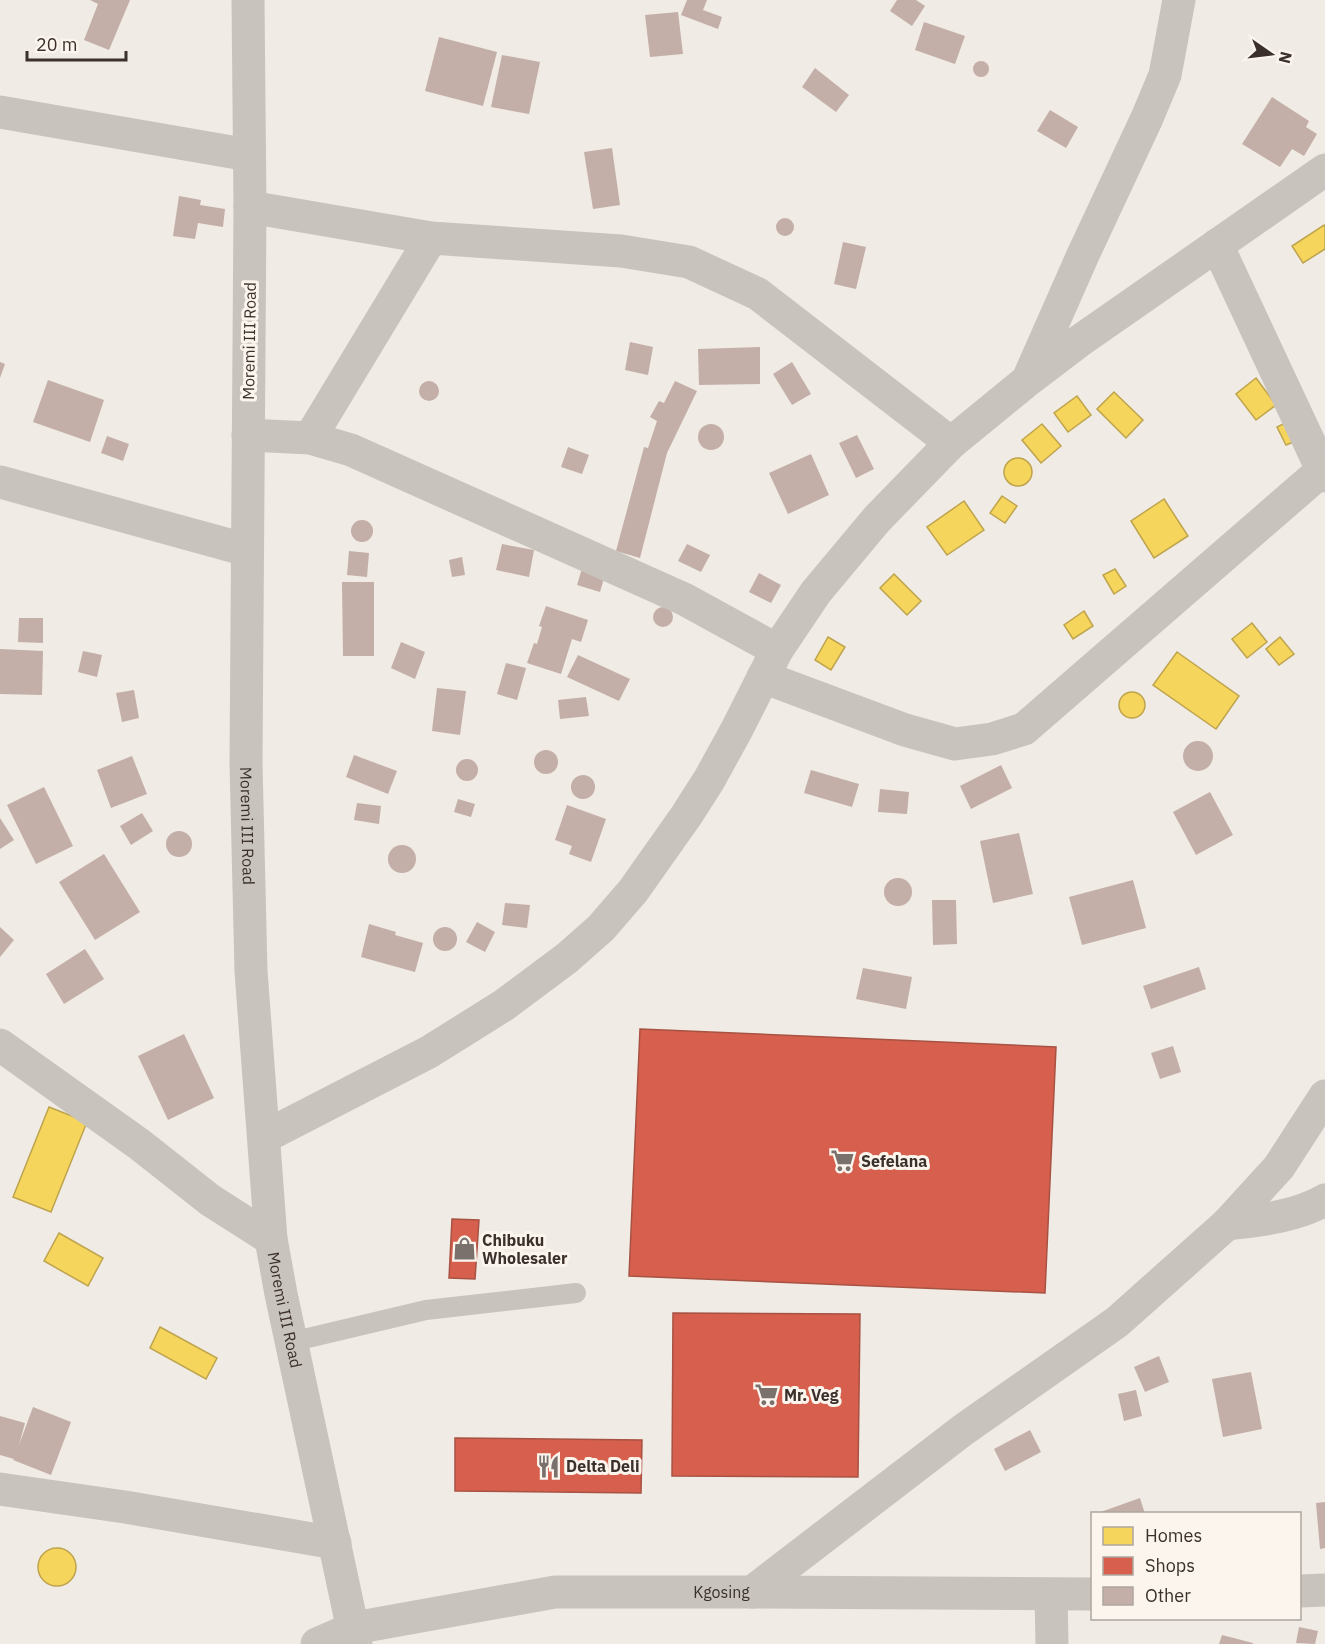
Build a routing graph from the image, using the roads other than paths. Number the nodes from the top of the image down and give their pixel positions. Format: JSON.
{"nodes":[{"id":1,"x":248,"y":0,"type":"edge"},
{"id":2,"x":1179,"y":0,"type":"edge"},
{"id":3,"x":0,"y":112,"type":"edge"},
{"id":4,"x":249,"y":155,"type":"junction"},
{"id":5,"x":1325,"y":170,"type":"edge"},
{"id":6,"x":250,"y":207,"type":"junction"},
{"id":7,"x":431,"y":238,"type":"junction"},
{"id":8,"x":1217,"y":245,"type":"junction"},
{"id":9,"x":1028,"y":380,"type":"junction"},
{"id":10,"x":248,"y":435,"type":"junction"},
{"id":11,"x":310,"y":438,"type":"junction"},
{"id":12,"x":951,"y":443,"type":"junction"},
{"id":13,"x":1324,"y":472,"type":"edge"},
{"id":14,"x":0,"y":482,"type":"edge"},
{"id":15,"x":247,"y":550,"type":"junction"},
{"id":16,"x":770,"y":664,"type":"junction"},
{"id":17,"x":0,"y":1045,"type":"edge"},
{"id":18,"x":1325,"y":1096,"type":"edge"},
{"id":19,"x":264,"y":1137,"type":"junction"},
{"id":20,"x":1325,"y":1200,"type":"edge"},
{"id":21,"x":1227,"y":1224,"type":"junction"},
{"id":22,"x":271,"y":1239,"type":"junction"},
{"id":23,"x":576,"y":1293,"type":"dead end"},
{"id":24,"x":291,"y":1342,"type":"junction"},
{"id":25,"x":0,"y":1489,"type":"edge"},
{"id":26,"x":334,"y":1543,"type":"junction"},
{"id":27,"x":1325,"y":1590,"type":"edge"},
{"id":28,"x":1301,"y":1591,"type":"edge"},
{"id":29,"x":752,"y":1592,"type":"junction"},
{"id":30,"x":1091,"y":1594,"type":"edge"},
{"id":31,"x":1051,"y":1595,"type":"junction"},
{"id":32,"x":355,"y":1636,"type":"edge"},
{"id":33,"x":317,"y":1644,"type":"edge"},
{"id":34,"x":1052,"y":1644,"type":"edge"}],
"edges":[{"from":1,"to":4,"type":"street","name":"Moremi III Road"},
{"from":2,"to":9,"type":"street"},
{"from":3,"to":4,"type":"street"},
{"from":4,"to":6,"type":"street","name":"Moremi III Road"},
{"from":5,"to":8,"type":"street"},
{"from":6,"to":7,"type":"street"},
{"from":6,"to":10,"type":"street","name":"Moremi III Road"},
{"from":7,"to":11,"type":"street"},
{"from":7,"to":12,"type":"street"},
{"from":8,"to":9,"type":"street"},
{"from":8,"to":13,"type":"street"},
{"from":9,"to":12,"type":"street"},
{"from":10,"to":11,"type":"street"},
{"from":10,"to":15,"type":"street","name":"Moremi III Road"},
{"from":11,"to":16,"type":"street"},
{"from":12,"to":16,"type":"street"},
{"from":13,"to":16,"type":"street"},
{"from":14,"to":15,"type":"street"},
{"from":15,"to":19,"type":"street","name":"Moremi III Road"},
{"from":16,"to":19,"type":"street"},
{"from":17,"to":22,"type":"street"},
{"from":18,"to":21,"type":"street"},
{"from":19,"to":22,"type":"street","name":"Moremi III Road"},
{"from":20,"to":21,"type":"street"},
{"from":21,"to":29,"type":"street"},
{"from":22,"to":24,"type":"street","name":"Moremi III Road"},
{"from":23,"to":24,"type":"lane"},
{"from":24,"to":26,"type":"street","name":"Moremi III Road"},
{"from":25,"to":26,"type":"street"},
{"from":26,"to":32,"type":"street","name":"Moremi III Road"},
{"from":27,"to":28,"type":"street"},
{"from":29,"to":31,"type":"street","name":"Kgosing"},
{"from":29,"to":32,"type":"street","name":"Kgosing"},
{"from":30,"to":31,"type":"street","name":"Kgosing"},
{"from":31,"to":34,"type":"street"},
{"from":32,"to":33,"type":"street","name":"Kgosing"}]}
